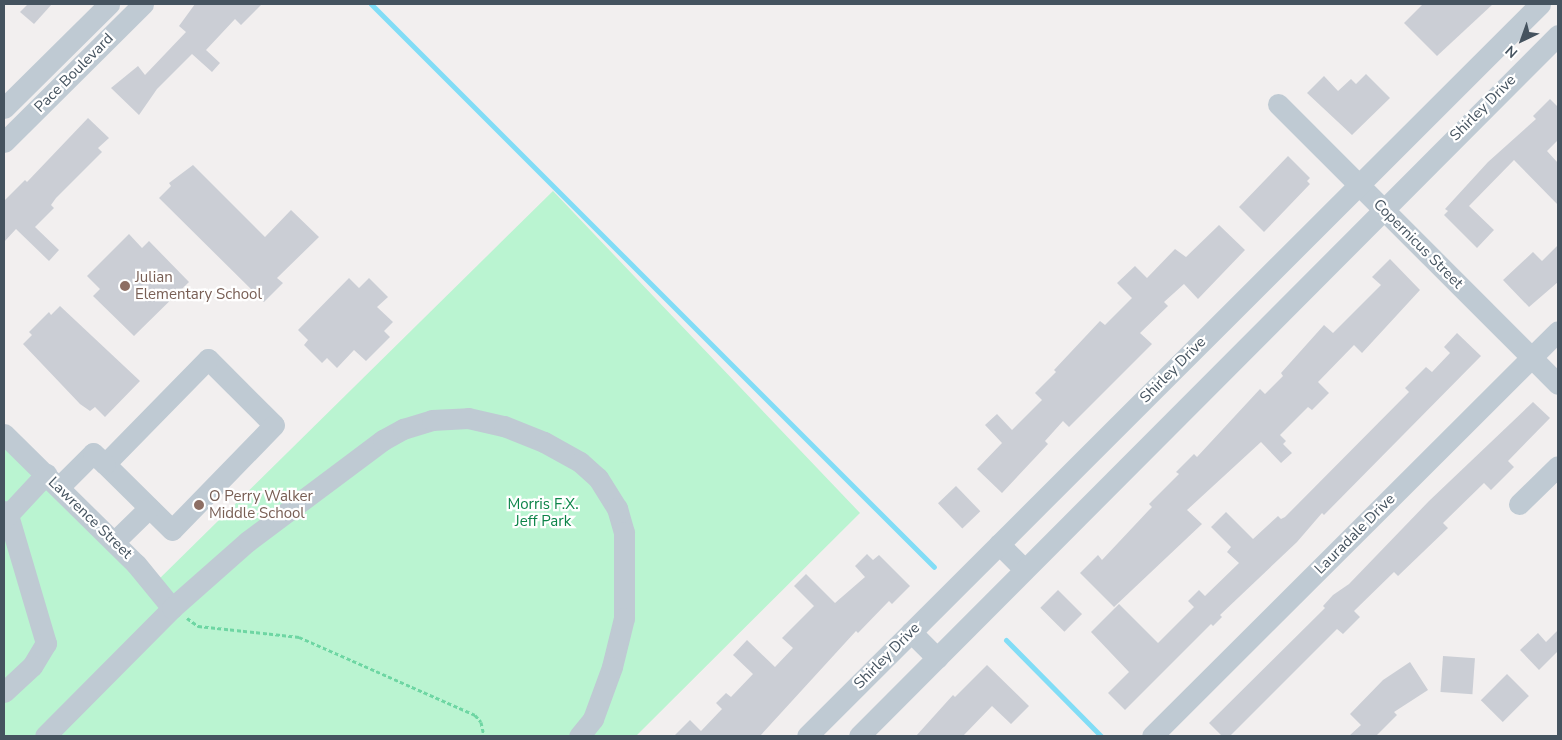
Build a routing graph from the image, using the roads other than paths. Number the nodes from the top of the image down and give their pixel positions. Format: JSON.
{"nodes":[{"id":1,"x":109,"y":4,"type":"edge"},
{"id":2,"x":143,"y":4,"type":"edge"},
{"id":3,"x":1540,"y":4,"type":"edge"},
{"id":4,"x":1558,"y":35,"type":"edge"},
{"id":5,"x":29,"y":83,"type":"junction"},
{"id":6,"x":46,"y":100,"type":"junction"},
{"id":7,"x":1278,"y":104,"type":"dead end"},
{"id":8,"x":4,"y":108,"type":"edge"},
{"id":9,"x":4,"y":142,"type":"edge"},
{"id":10,"x":1358,"y":184,"type":"junction"},
{"id":11,"x":1382,"y":208,"type":"junction"},
{"id":12,"x":1558,"y":331,"type":"edge"},
{"id":13,"x":1532,"y":358,"type":"junction"},
{"id":14,"x":1558,"y":384,"type":"edge"},
{"id":15,"x":4,"y":434,"type":"edge"},
{"id":16,"x":105,"y":464,"type":"junction"},
{"id":17,"x":1558,"y":466,"type":"edge"},
{"id":18,"x":52,"y":481,"type":"junction"},
{"id":19,"x":1520,"y":504,"type":"dead end"},
{"id":20,"x":149,"y":508,"type":"junction"},
{"id":21,"x":5,"y":515,"type":"edge"},
{"id":22,"x":114,"y":542,"type":"junction"},
{"id":23,"x":999,"y":544,"type":"junction"},
{"id":24,"x":1024,"y":569,"type":"junction"},
{"id":25,"x":172,"y":608,"type":"junction"},
{"id":26,"x":911,"y":632,"type":"junction"},
{"id":27,"x":937,"y":658,"type":"junction"},
{"id":28,"x":4,"y":692,"type":"edge"},
{"id":29,"x":45,"y":736,"type":"edge"},
{"id":30,"x":579,"y":736,"type":"edge"},
{"id":31,"x":807,"y":736,"type":"edge"},
{"id":32,"x":859,"y":736,"type":"edge"},
{"id":33,"x":1152,"y":736,"type":"edge"}],
"edges":[{"from":1,"to":5,"type":"street","name":"Pace Boulevard"},
{"from":2,"to":6,"type":"street","name":"Pace Boulevard"},
{"from":3,"to":10,"type":"street","name":"Shirley Drive"},
{"from":4,"to":11,"type":"street","name":"Shirley Drive"},
{"from":5,"to":6,"type":"street"},
{"from":5,"to":8,"type":"street","name":"Pace Boulevard"},
{"from":6,"to":9,"type":"street","name":"Pace Boulevard"},
{"from":7,"to":10,"type":"street","name":"Copernicus Street"},
{"from":10,"to":11,"type":"street","name":"Copernicus Street"},
{"from":10,"to":23,"type":"street","name":"Shirley Drive"},
{"from":11,"to":13,"type":"street","name":"Copernicus Street"},
{"from":11,"to":24,"type":"street","name":"Shirley Drive"},
{"from":12,"to":13,"type":"street","name":"Lauradale Drive"},
{"from":13,"to":14,"type":"street","name":"Copernicus Street"},
{"from":13,"to":33,"type":"street","name":"Lauradale Drive"},
{"from":15,"to":18,"type":"street","name":"Lawrence Street"},
{"from":16,"to":18,"type":"street"},
{"from":16,"to":20,"type":"street"},
{"from":16,"to":20,"type":"street"},
{"from":17,"to":19,"type":"street"},
{"from":18,"to":21,"type":"street"},
{"from":18,"to":22,"type":"street","name":"Lawrence Street"},
{"from":20,"to":22,"type":"street"},
{"from":21,"to":28,"type":"street"},
{"from":22,"to":25,"type":"street","name":"Lawrence Street"},
{"from":23,"to":24,"type":"street"},
{"from":23,"to":26,"type":"street","name":"Shirley Drive"},
{"from":24,"to":27,"type":"street","name":"Shirley Drive"},
{"from":25,"to":29,"type":"street"},
{"from":25,"to":30,"type":"street"},
{"from":26,"to":27,"type":"street"},
{"from":26,"to":31,"type":"street","name":"Shirley Drive"},
{"from":27,"to":32,"type":"street","name":"Shirley Drive"}]}
